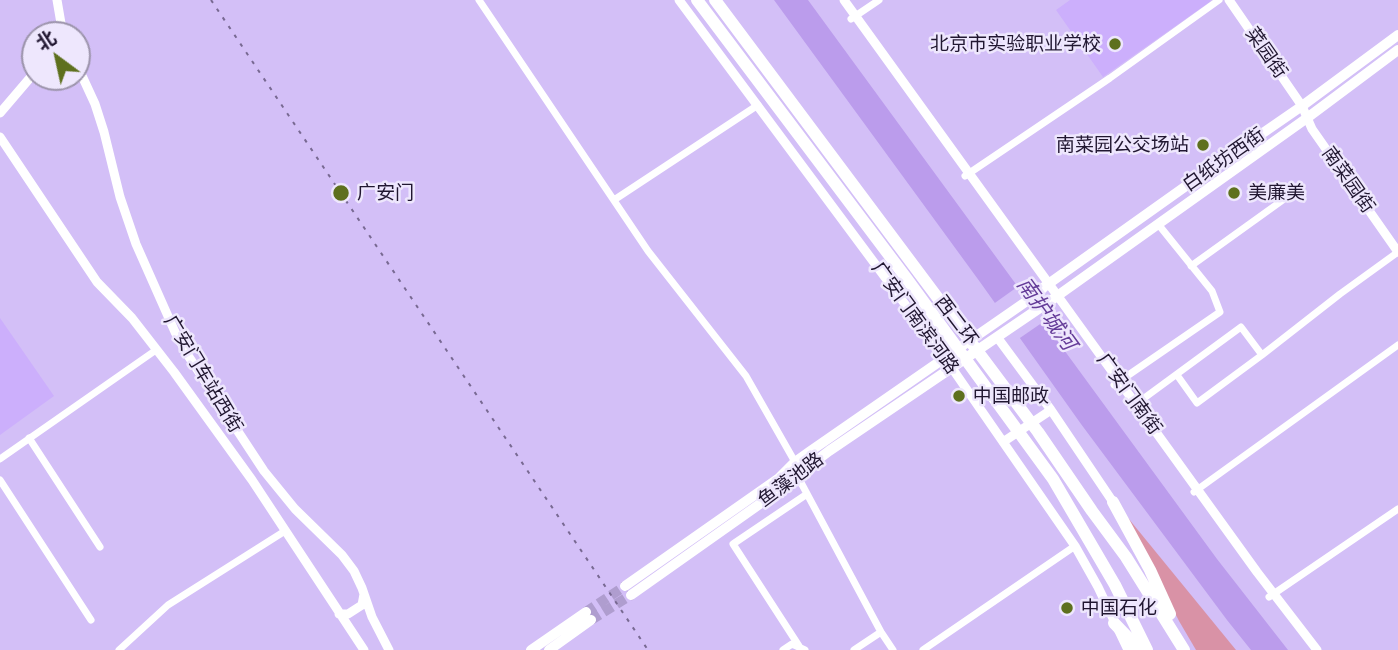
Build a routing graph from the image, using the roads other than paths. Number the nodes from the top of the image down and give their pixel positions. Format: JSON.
{"nodes":[{"id":1,"x":57,"y":0,"type":"edge"},
{"id":2,"x":479,"y":0,"type":"edge"},
{"id":3,"x":680,"y":0,"type":"edge"},
{"id":4,"x":697,"y":0,"type":"edge"},
{"id":5,"x":715,"y":0,"type":"edge"},
{"id":6,"x":838,"y":0,"type":"edge"},
{"id":7,"x":844,"y":0,"type":"edge"},
{"id":8,"x":879,"y":0,"type":"edge"},
{"id":9,"x":1219,"y":0,"type":"edge"},
{"id":10,"x":1229,"y":0,"type":"edge"},
{"id":11,"x":854,"y":17,"type":"junction"},
{"id":12,"x":61,"y":21,"type":"edge"},
{"id":13,"x":1398,"y":34,"type":"edge"},
{"id":14,"x":1398,"y":50,"type":"edge"},
{"id":15,"x":21,"y":88,"type":"edge"},
{"id":16,"x":90,"y":91,"type":"edge"},
{"id":17,"x":758,"y":105,"type":"junction"},
{"id":18,"x":1303,"y":106,"type":"junction"},
{"id":19,"x":0,"y":113,"type":"edge"},
{"id":20,"x":1307,"y":118,"type":"junction"},
{"id":21,"x":0,"y":137,"type":"edge"},
{"id":22,"x":967,"y":175,"type":"junction"},
{"id":23,"x":1294,"y":192,"type":"dead end"},
{"id":24,"x":614,"y":200,"type":"junction"},
{"id":25,"x":1158,"y":224,"type":"junction"},
{"id":26,"x":1394,"y":239,"type":"edge"},
{"id":27,"x":1398,"y":252,"type":"edge"},
{"id":28,"x":1191,"y":266,"type":"junction"},
{"id":29,"x":1043,"y":289,"type":"junction"},
{"id":30,"x":1051,"y":300,"type":"junction"},
{"id":31,"x":998,"y":322,"type":"joint"},
{"id":32,"x":1001,"y":334,"type":"junction"},
{"id":33,"x":1398,"y":345,"type":"edge"},
{"id":34,"x":156,"y":350,"type":"junction"},
{"id":35,"x":1262,"y":355,"type":"junction"},
{"id":36,"x":189,"y":357,"type":"junction"},
{"id":37,"x":945,"y":358,"type":"junction"},
{"id":38,"x":952,"y":368,"type":"junction"},
{"id":39,"x":174,"y":372,"type":"junction"},
{"id":40,"x":1177,"y":375,"type":"junction"},
{"id":41,"x":1116,"y":383,"type":"junction"},
{"id":42,"x":1134,"y":405,"type":"junction"},
{"id":43,"x":1051,"y":410,"type":"junction"},
{"id":44,"x":29,"y":438,"type":"junction"},
{"id":45,"x":1003,"y":442,"type":"junction"},
{"id":46,"x":0,"y":459,"type":"edge"},
{"id":47,"x":795,"y":462,"type":"junction"},
{"id":48,"x":264,"y":471,"type":"junction"},
{"id":49,"x":798,"y":477,"type":"junction"},
{"id":50,"x":0,"y":480,"type":"edge"},
{"id":51,"x":252,"y":480,"type":"junction"},
{"id":52,"x":1196,"y":491,"type":"junction"},
{"id":53,"x":807,"y":494,"type":"junction"},
{"id":54,"x":1113,"y":502,"type":"joint"},
{"id":55,"x":1398,"y":509,"type":"edge"},
{"id":56,"x":285,"y":531,"type":"junction"},
{"id":57,"x":1075,"y":546,"type":"junction"},
{"id":58,"x":100,"y":547,"type":"dead end"},
{"id":59,"x":364,"y":594,"type":"junction"},
{"id":60,"x":1271,"y":595,"type":"junction"},
{"id":61,"x":339,"y":614,"type":"junction"},
{"id":62,"x":91,"y":620,"type":"dead end"},
{"id":63,"x":1114,"y":623,"type":"junction"},
{"id":64,"x":881,"y":632,"type":"junction"},
{"id":65,"x":802,"y":648,"type":"edge"},
{"id":66,"x":1183,"y":649,"type":"edge"},
{"id":67,"x":119,"y":650,"type":"edge"},
{"id":68,"x":364,"y":650,"type":"edge"},
{"id":69,"x":389,"y":650,"type":"edge"},
{"id":70,"x":531,"y":650,"type":"edge"},
{"id":71,"x":548,"y":650,"type":"edge"},
{"id":72,"x":783,"y":650,"type":"edge"},
{"id":73,"x":854,"y":650,"type":"edge"},
{"id":74,"x":893,"y":650,"type":"edge"},
{"id":75,"x":923,"y":650,"type":"edge"},
{"id":76,"x":1128,"y":650,"type":"edge"},
{"id":77,"x":1140,"y":650,"type":"edge"},
{"id":78,"x":1147,"y":650,"type":"edge"},
{"id":79,"x":1311,"y":650,"type":"edge"},
{"id":80,"x":1317,"y":650,"type":"edge"}],
"edges":[{"from":1,"to":12,"type":"street"},
{"from":2,"to":24,"type":"street"},
{"from":3,"to":17,"type":"street","name":"广安门南滨河路"},
{"from":4,"to":78,"type":"highway","name":"西二环"},
{"from":5,"to":66,"type":"highway","name":"西二环"},
{"from":6,"to":11,"type":"street","name":"广安门南街"},
{"from":7,"to":11,"type":"street","name":"广安门南街"},
{"from":8,"to":11,"type":"street"},
{"from":9,"to":22,"type":"street"},
{"from":10,"to":18,"type":"street","name":"菜园街"},
{"from":11,"to":22,"type":"street","name":"广安门南街"},
{"from":13,"to":18,"type":"main road","name":"白纸坊西街"},
{"from":14,"to":20,"type":"main road","name":"白纸坊西街"},
{"from":15,"to":19,"type":"street"},
{"from":16,"to":36,"type":"street","name":"广安门车站西街"},
{"from":17,"to":24,"type":"street"},
{"from":17,"to":37,"type":"street","name":"广安门南滨河路"},
{"from":18,"to":20,"type":"street","name":"南菜园街"},
{"from":18,"to":29,"type":"main road","name":"白纸坊西街"},
{"from":20,"to":25,"type":"main road","name":"白纸坊西街"},
{"from":20,"to":26,"type":"street","name":"南菜园街"},
{"from":21,"to":34,"type":"street","name":"广安门车站西街"},
{"from":22,"to":29,"type":"street","name":"广安门南街"},
{"from":23,"to":28,"type":"street"},
{"from":24,"to":47,"type":"street"},
{"from":25,"to":28,"type":"street"},
{"from":25,"to":30,"type":"main road","name":"白纸坊西街"},
{"from":26,"to":27,"type":"street","name":"南菜园街"},
{"from":27,"to":35,"type":"street"},
{"from":28,"to":41,"type":"street"},
{"from":29,"to":30,"type":"street","name":"广安门南街"},
{"from":29,"to":31,"type":"main road","name":"白纸坊西街"},
{"from":30,"to":32,"type":"main road","name":"白纸坊西街"},
{"from":30,"to":41,"type":"street","name":"广安门南街"},
{"from":31,"to":37,"type":"main road","name":"鱼藻池路"},
{"from":32,"to":38,"type":"main road","name":"鱼藻池路"},
{"from":32,"to":43,"type":"street"},
{"from":33,"to":52,"type":"street"},
{"from":34,"to":39,"type":"street","name":"广安门车站西街"},
{"from":34,"to":44,"type":"street"},
{"from":35,"to":40,"type":"street"},
{"from":35,"to":40,"type":"street"},
{"from":36,"to":39,"type":"street"},
{"from":36,"to":48,"type":"street","name":"广安门车站西街"},
{"from":37,"to":38,"type":"street","name":"广安门南滨河路"},
{"from":37,"to":47,"type":"main road","name":"鱼藻池路"},
{"from":38,"to":45,"type":"street","name":"广安门南滨河路"},
{"from":38,"to":49,"type":"main road","name":"鱼藻池路"},
{"from":39,"to":51,"type":"street","name":"广安门车站西街"},
{"from":40,"to":42,"type":"street"},
{"from":41,"to":42,"type":"street","name":"广安门南街"},
{"from":42,"to":52,"type":"street","name":"广安门南街"},
{"from":43,"to":45,"type":"street"},
{"from":43,"to":54,"type":"street"},
{"from":44,"to":46,"type":"street"},
{"from":44,"to":58,"type":"street"},
{"from":45,"to":57,"type":"street","name":"广安门南滨河路"},
{"from":47,"to":49,"type":"main road","name":"鱼藻池路"},
{"from":48,"to":51,"type":"street"},
{"from":48,"to":59,"type":"street","name":"广安门车站西街"},
{"from":49,"to":53,"type":"street"},
{"from":50,"to":62,"type":"street"},
{"from":51,"to":56,"type":"street","name":"广安门车站西街"},
{"from":52,"to":60,"type":"street","name":"广安门南街"},
{"from":53,"to":64,"type":"street"},
{"from":53,"to":65,"type":"street"},
{"from":54,"to":66,"type":"highway"},
{"from":55,"to":60,"type":"street"},
{"from":56,"to":61,"type":"street","name":"广安门车站西街"},
{"from":56,"to":67,"type":"street"},
{"from":57,"to":63,"type":"street","name":"广安门南滨河路"},
{"from":57,"to":75,"type":"street"},
{"from":59,"to":61,"type":"street"},
{"from":59,"to":69,"type":"street","name":"广安门车站西街"},
{"from":60,"to":79,"type":"street","name":"广安门南街"},
{"from":60,"to":80,"type":"street","name":"广安门南街"},
{"from":61,"to":68,"type":"street","name":"广安门车站西街"},
{"from":63,"to":76,"type":"street","name":"广安门南滨河路"},
{"from":63,"to":77,"type":"highway"},
{"from":64,"to":73,"type":"street"},
{"from":64,"to":74,"type":"street"},
{"from":65,"to":72,"type":"street"},
{"from":70,"to":71,"type":"main road"}]}
